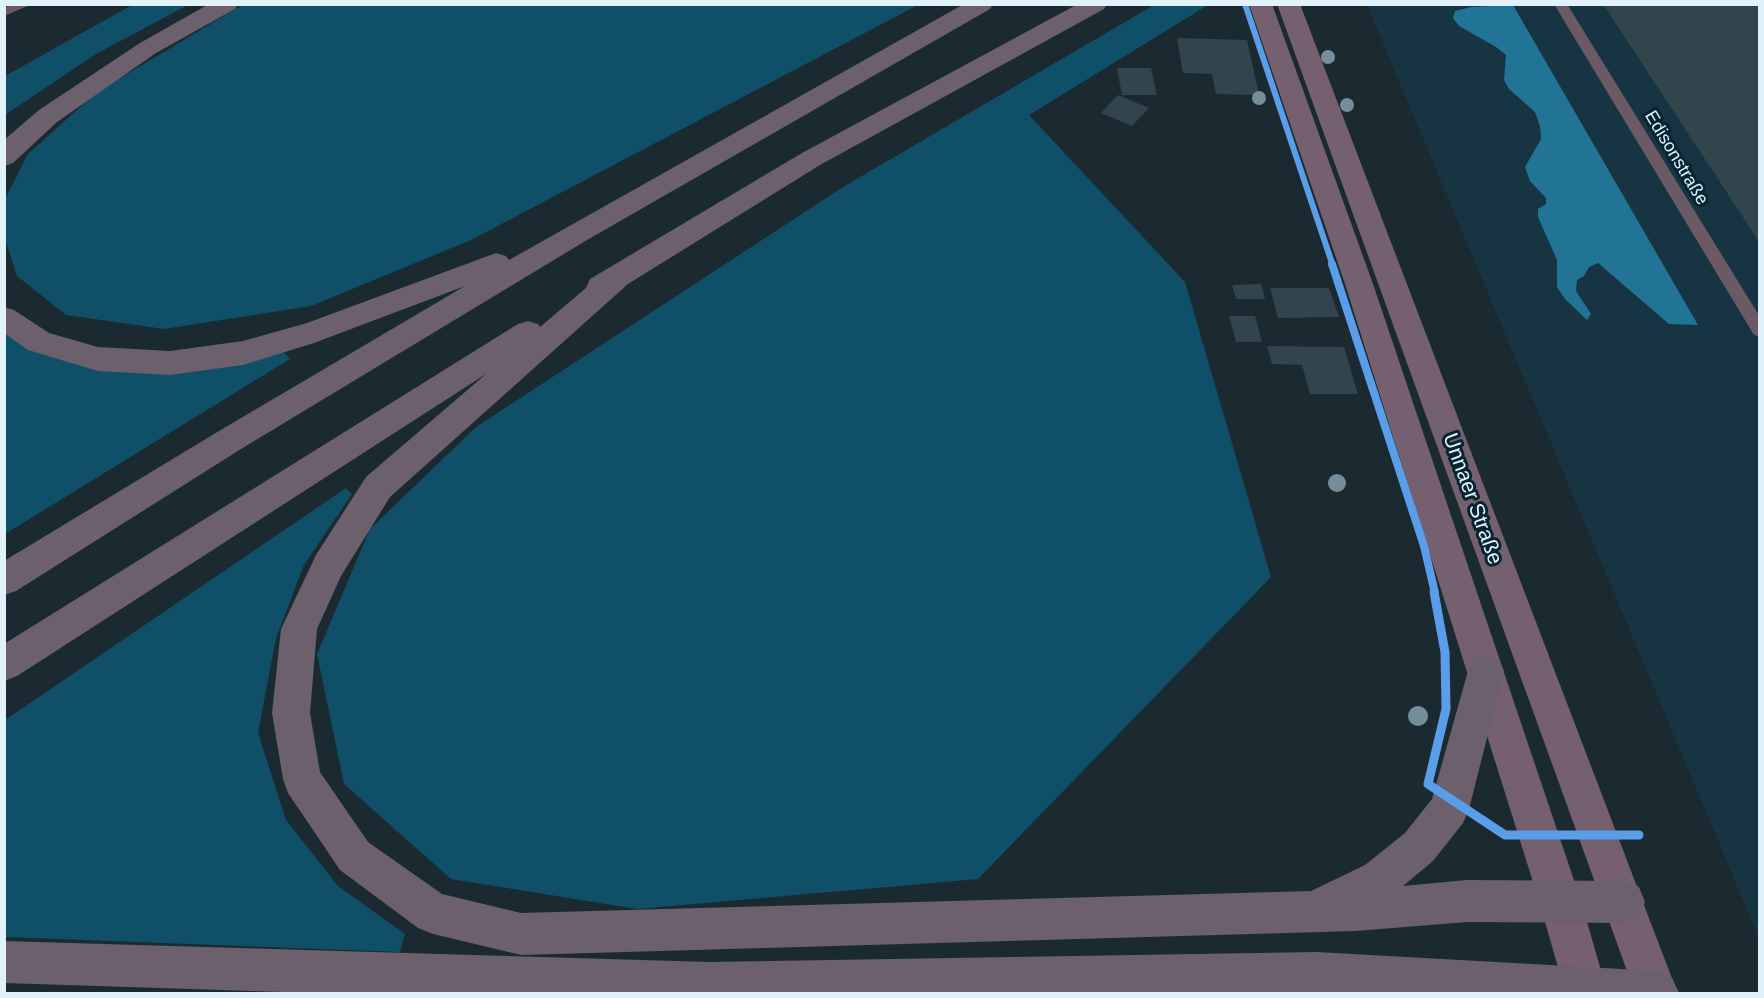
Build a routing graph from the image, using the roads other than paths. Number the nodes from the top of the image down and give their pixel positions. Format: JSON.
{"nodes":[{"id":1,"x":26,"y":4,"type":"edge"},
{"id":2,"x":204,"y":4,"type":"edge"},
{"id":3,"x":227,"y":4,"type":"edge"},
{"id":4,"x":982,"y":4,"type":"edge"},
{"id":5,"x":1096,"y":4,"type":"edge"},
{"id":6,"x":1260,"y":4,"type":"edge"},
{"id":7,"x":1288,"y":4,"type":"edge"},
{"id":8,"x":1560,"y":4,"type":"edge"},
{"id":9,"x":4,"y":12,"type":"edge"},
{"id":10,"x":4,"y":126,"type":"edge"},
{"id":11,"x":4,"y":157,"type":"edge"},
{"id":12,"x":577,"y":232,"type":"junction"},
{"id":13,"x":618,"y":276,"type":"junction"},
{"id":14,"x":4,"y":318,"type":"edge"},
{"id":15,"x":1760,"y":331,"type":"edge"},
{"id":16,"x":4,"y":580,"type":"edge"},
{"id":17,"x":4,"y":664,"type":"edge"},
{"id":18,"x":1486,"y":671,"type":"junction"},
{"id":19,"x":1560,"y":901,"type":"junction"},
{"id":20,"x":1624,"y":902,"type":"junction"},
{"id":21,"x":1314,"y":911,"type":"junction"},
{"id":22,"x":4,"y":962,"type":"edge"},
{"id":23,"x":1585,"y":988,"type":"junction"},
{"id":24,"x":1657,"y":993,"type":"edge"}],
"edges":[{"from":1,"to":9,"type":"lane"},
{"from":2,"to":10,"type":"highway"},
{"from":3,"to":11,"type":"highway"},
{"from":4,"to":12,"type":"highway"},
{"from":5,"to":13,"type":"highway"},
{"from":6,"to":18,"type":"main road","name":"Unnaer Straße"},
{"from":7,"to":20,"type":"main road","name":"Unnaer Straße"},
{"from":8,"to":15,"type":"lane","name":"Edisonstraße"},
{"from":12,"to":14,"type":"highway"},
{"from":12,"to":16,"type":"highway"},
{"from":13,"to":17,"type":"highway"},
{"from":13,"to":21,"type":"highway"},
{"from":18,"to":19,"type":"main road","name":"Unnaer Straße"},
{"from":18,"to":21,"type":"highway"},
{"from":19,"to":20,"type":"highway"},
{"from":19,"to":21,"type":"highway"},
{"from":19,"to":23,"type":"main road","name":"Unnaer Straße"},
{"from":20,"to":24,"type":"main road","name":"Unnaer Straße"},
{"from":22,"to":23,"type":"highway"},
{"from":23,"to":24,"type":"highway"}]}
